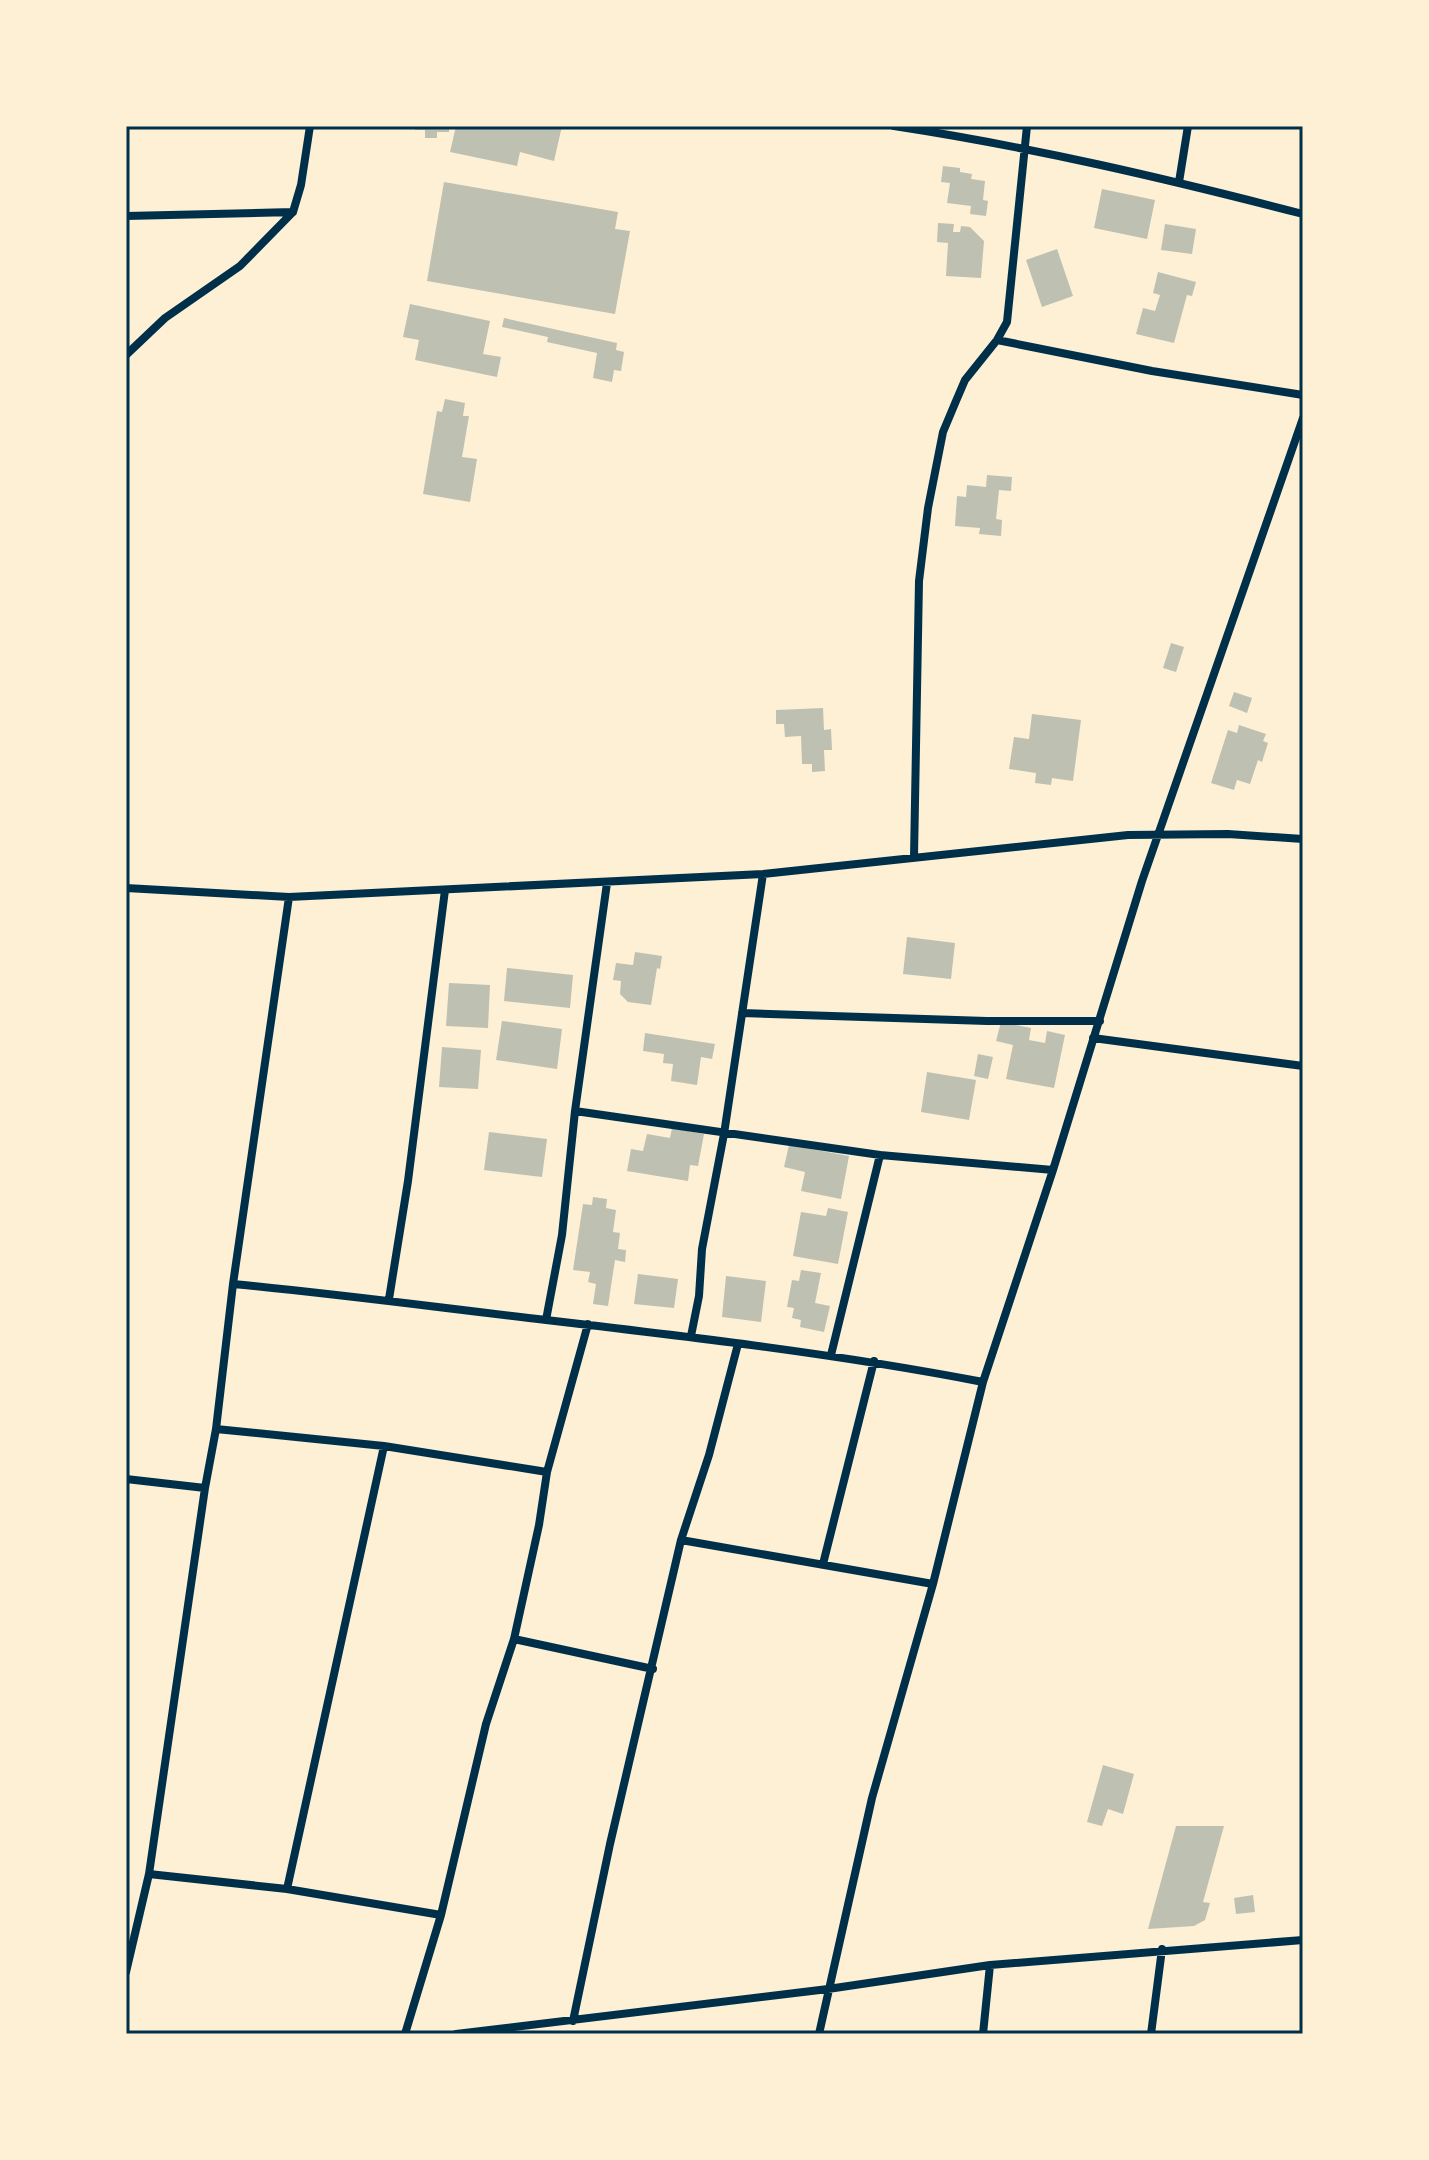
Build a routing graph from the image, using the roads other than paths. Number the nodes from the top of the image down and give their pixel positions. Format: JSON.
{"nodes":[{"id":1,"x":310,"y":126,"type":"edge"},
{"id":2,"x":894,"y":126,"type":"edge"},
{"id":3,"x":1027,"y":126,"type":"edge"},
{"id":4,"x":1188,"y":126,"type":"edge"},
{"id":5,"x":1025,"y":149,"type":"junction"},
{"id":6,"x":1179,"y":182,"type":"junction"},
{"id":7,"x":293,"y":212,"type":"junction"},
{"id":8,"x":1303,"y":214,"type":"edge"},
{"id":9,"x":126,"y":216,"type":"edge"},
{"id":10,"x":997,"y":340,"type":"junction"},
{"id":11,"x":126,"y":355,"type":"edge"},
{"id":12,"x":1303,"y":395,"type":"edge"},
{"id":13,"x":1303,"y":418,"type":"edge"},
{"id":14,"x":1158,"y":834,"type":"junction"},
{"id":15,"x":1303,"y":839,"type":"edge"},
{"id":16,"x":914,"y":857,"type":"junction"},
{"id":17,"x":763,"y":874,"type":"junction"},
{"id":18,"x":607,"y":883,"type":"junction"},
{"id":19,"x":126,"y":888,"type":"edge"},
{"id":20,"x":445,"y":890,"type":"junction"},
{"id":21,"x":289,"y":897,"type":"junction"},
{"id":22,"x":742,"y":1013,"type":"junction"},
{"id":23,"x":1100,"y":1021,"type":"junction"},
{"id":24,"x":1093,"y":1038,"type":"junction"},
{"id":25,"x":1303,"y":1066,"type":"edge"},
{"id":26,"x":575,"y":1111,"type":"junction"},
{"id":27,"x":724,"y":1134,"type":"junction"},
{"id":28,"x":880,"y":1155,"type":"junction"},
{"id":29,"x":1053,"y":1170,"type":"junction"},
{"id":30,"x":233,"y":1284,"type":"junction"},
{"id":31,"x":389,"y":1299,"type":"junction"},
{"id":32,"x":546,"y":1320,"type":"junction"},
{"id":33,"x":588,"y":1324,"type":"junction"},
{"id":34,"x":691,"y":1336,"type":"junction"},
{"id":35,"x":738,"y":1344,"type":"junction"},
{"id":36,"x":831,"y":1355,"type":"junction"},
{"id":37,"x":874,"y":1361,"type":"junction"},
{"id":38,"x":983,"y":1382,"type":"junction"},
{"id":39,"x":216,"y":1429,"type":"junction"},
{"id":40,"x":384,"y":1446,"type":"junction"},
{"id":41,"x":547,"y":1472,"type":"junction"},
{"id":42,"x":126,"y":1479,"type":"edge"},
{"id":43,"x":205,"y":1488,"type":"junction"},
{"id":44,"x":681,"y":1540,"type":"junction"},
{"id":45,"x":823,"y":1564,"type":"junction"},
{"id":46,"x":933,"y":1584,"type":"junction"},
{"id":47,"x":514,"y":1639,"type":"junction"},
{"id":48,"x":653,"y":1669,"type":"junction"},
{"id":49,"x":149,"y":1874,"type":"junction"},
{"id":50,"x":287,"y":1889,"type":"junction"},
{"id":51,"x":441,"y":1915,"type":"junction"},
{"id":52,"x":1303,"y":1940,"type":"edge"},
{"id":53,"x":1162,"y":1949,"type":"junction"},
{"id":54,"x":990,"y":1965,"type":"junction"},
{"id":55,"x":126,"y":1972,"type":"edge"},
{"id":56,"x":828,"y":1989,"type":"junction"},
{"id":57,"x":573,"y":2021,"type":"junction"},
{"id":58,"x":405,"y":2034,"type":"edge"},
{"id":59,"x":456,"y":2034,"type":"edge"},
{"id":60,"x":819,"y":2034,"type":"edge"},
{"id":61,"x":983,"y":2034,"type":"edge"},
{"id":62,"x":1151,"y":2034,"type":"edge"}],
"edges":[{"from":1,"to":7,"type":"street"},
{"from":2,"to":5,"type":"street"},
{"from":3,"to":5,"type":"street"},
{"from":4,"to":6,"type":"street"},
{"from":5,"to":6,"type":"street"},
{"from":5,"to":10,"type":"street"},
{"from":6,"to":8,"type":"street"},
{"from":7,"to":9,"type":"street"},
{"from":7,"to":11,"type":"street"},
{"from":10,"to":12,"type":"street"},
{"from":10,"to":16,"type":"street"},
{"from":13,"to":14,"type":"street"},
{"from":14,"to":15,"type":"street"},
{"from":14,"to":16,"type":"street"},
{"from":14,"to":23,"type":"street"},
{"from":16,"to":17,"type":"street"},
{"from":17,"to":18,"type":"street"},
{"from":17,"to":22,"type":"street"},
{"from":18,"to":20,"type":"street"},
{"from":18,"to":26,"type":"street"},
{"from":19,"to":21,"type":"street"},
{"from":20,"to":21,"type":"street"},
{"from":20,"to":31,"type":"street"},
{"from":21,"to":30,"type":"street"},
{"from":22,"to":23,"type":"street"},
{"from":22,"to":27,"type":"street"},
{"from":23,"to":24,"type":"street"},
{"from":24,"to":25,"type":"street"},
{"from":24,"to":29,"type":"street"},
{"from":26,"to":27,"type":"street"},
{"from":26,"to":32,"type":"street"},
{"from":27,"to":28,"type":"street"},
{"from":27,"to":34,"type":"street"},
{"from":28,"to":29,"type":"street"},
{"from":28,"to":36,"type":"street"},
{"from":29,"to":38,"type":"street"},
{"from":30,"to":31,"type":"street"},
{"from":30,"to":39,"type":"street"},
{"from":31,"to":32,"type":"street"},
{"from":32,"to":33,"type":"street"},
{"from":33,"to":34,"type":"street"},
{"from":33,"to":41,"type":"street"},
{"from":34,"to":35,"type":"street"},
{"from":35,"to":36,"type":"street"},
{"from":35,"to":44,"type":"street"},
{"from":36,"to":37,"type":"street"},
{"from":37,"to":38,"type":"street"},
{"from":37,"to":45,"type":"street"},
{"from":38,"to":46,"type":"street"},
{"from":39,"to":40,"type":"street"},
{"from":39,"to":43,"type":"street"},
{"from":40,"to":41,"type":"street"},
{"from":40,"to":50,"type":"street"},
{"from":41,"to":47,"type":"street"},
{"from":42,"to":43,"type":"street"},
{"from":43,"to":49,"type":"street"},
{"from":44,"to":45,"type":"street"},
{"from":44,"to":48,"type":"street"},
{"from":45,"to":46,"type":"street"},
{"from":46,"to":56,"type":"street"},
{"from":47,"to":48,"type":"street"},
{"from":47,"to":51,"type":"street"},
{"from":48,"to":57,"type":"street"},
{"from":49,"to":50,"type":"street"},
{"from":49,"to":55,"type":"street"},
{"from":50,"to":51,"type":"street"},
{"from":51,"to":58,"type":"street"},
{"from":52,"to":53,"type":"street"},
{"from":53,"to":54,"type":"street"},
{"from":53,"to":62,"type":"street"},
{"from":54,"to":56,"type":"street"},
{"from":54,"to":61,"type":"street"},
{"from":56,"to":57,"type":"street"},
{"from":56,"to":60,"type":"street"},
{"from":57,"to":59,"type":"street"}]}
